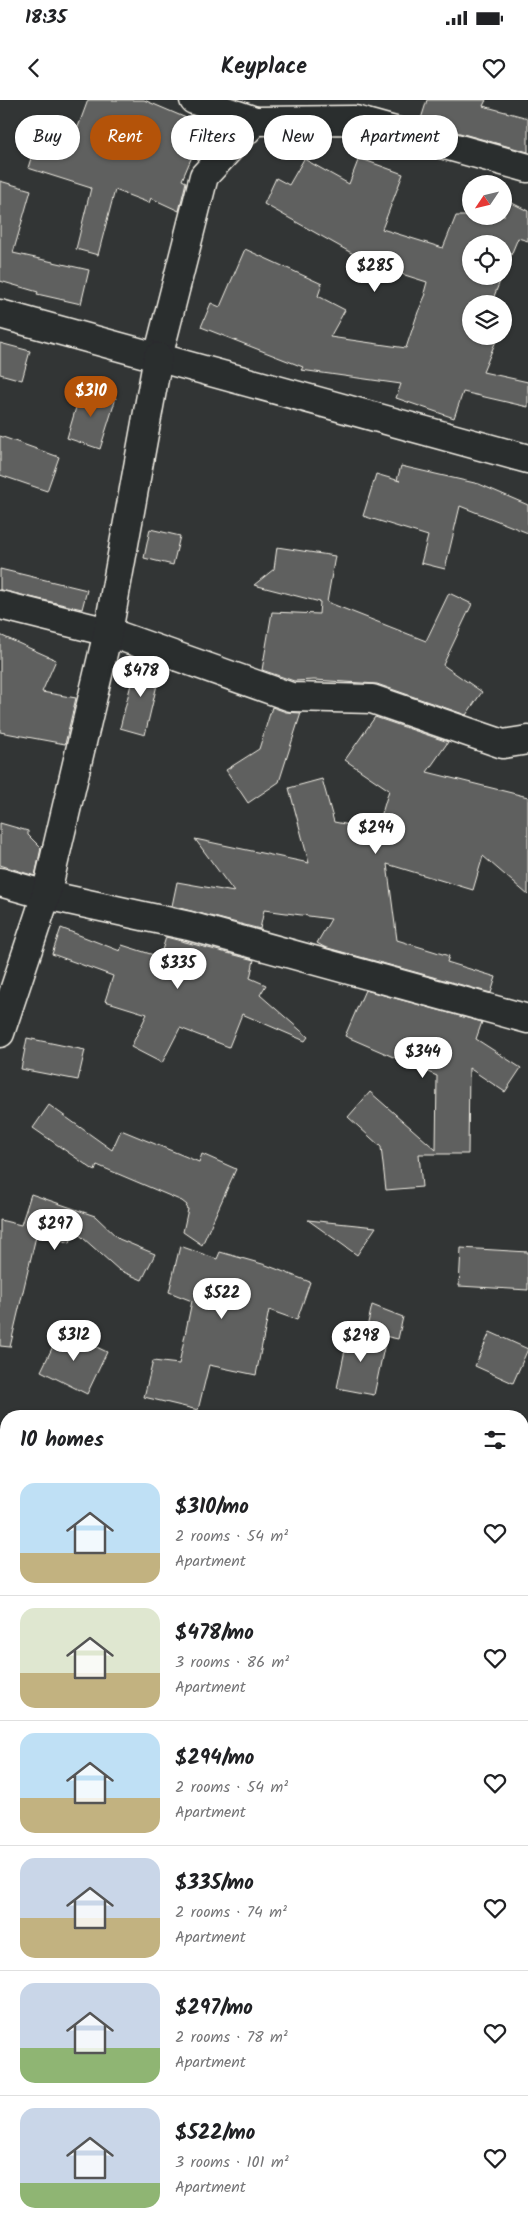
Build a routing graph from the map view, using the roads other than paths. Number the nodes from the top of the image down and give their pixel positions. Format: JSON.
{"nodes":[{"id":1,"x":194,"y":100,"type":"edge"},
{"id":2,"x":255,"y":121,"type":"junction"},
{"id":3,"x":528,"y":168,"type":"edge"},
{"id":4,"x":0,"y":314,"type":"edge"},
{"id":5,"x":158,"y":357,"type":"junction"},
{"id":6,"x":528,"y":459,"type":"edge"},
{"id":7,"x":0,"y":605,"type":"edge"},
{"id":8,"x":108,"y":632,"type":"junction"},
{"id":9,"x":528,"y":740,"type":"edge"},
{"id":10,"x":0,"y":882,"type":"edge"},
{"id":11,"x":46,"y":895,"type":"junction"},
{"id":12,"x":528,"y":1019,"type":"edge"},
{"id":13,"x":0,"y":1033,"type":"edge"}],
"edges":[{"from":1,"to":2,"type":"street"},
{"from":2,"to":3,"type":"street"},
{"from":2,"to":5,"type":"street"},
{"from":4,"to":5,"type":"street"},
{"from":5,"to":6,"type":"street"},
{"from":5,"to":8,"type":"street"},
{"from":7,"to":8,"type":"street"},
{"from":8,"to":9,"type":"street"},
{"from":8,"to":11,"type":"street"},
{"from":10,"to":11,"type":"street"},
{"from":11,"to":12,"type":"street"},
{"from":11,"to":13,"type":"street"}]}
